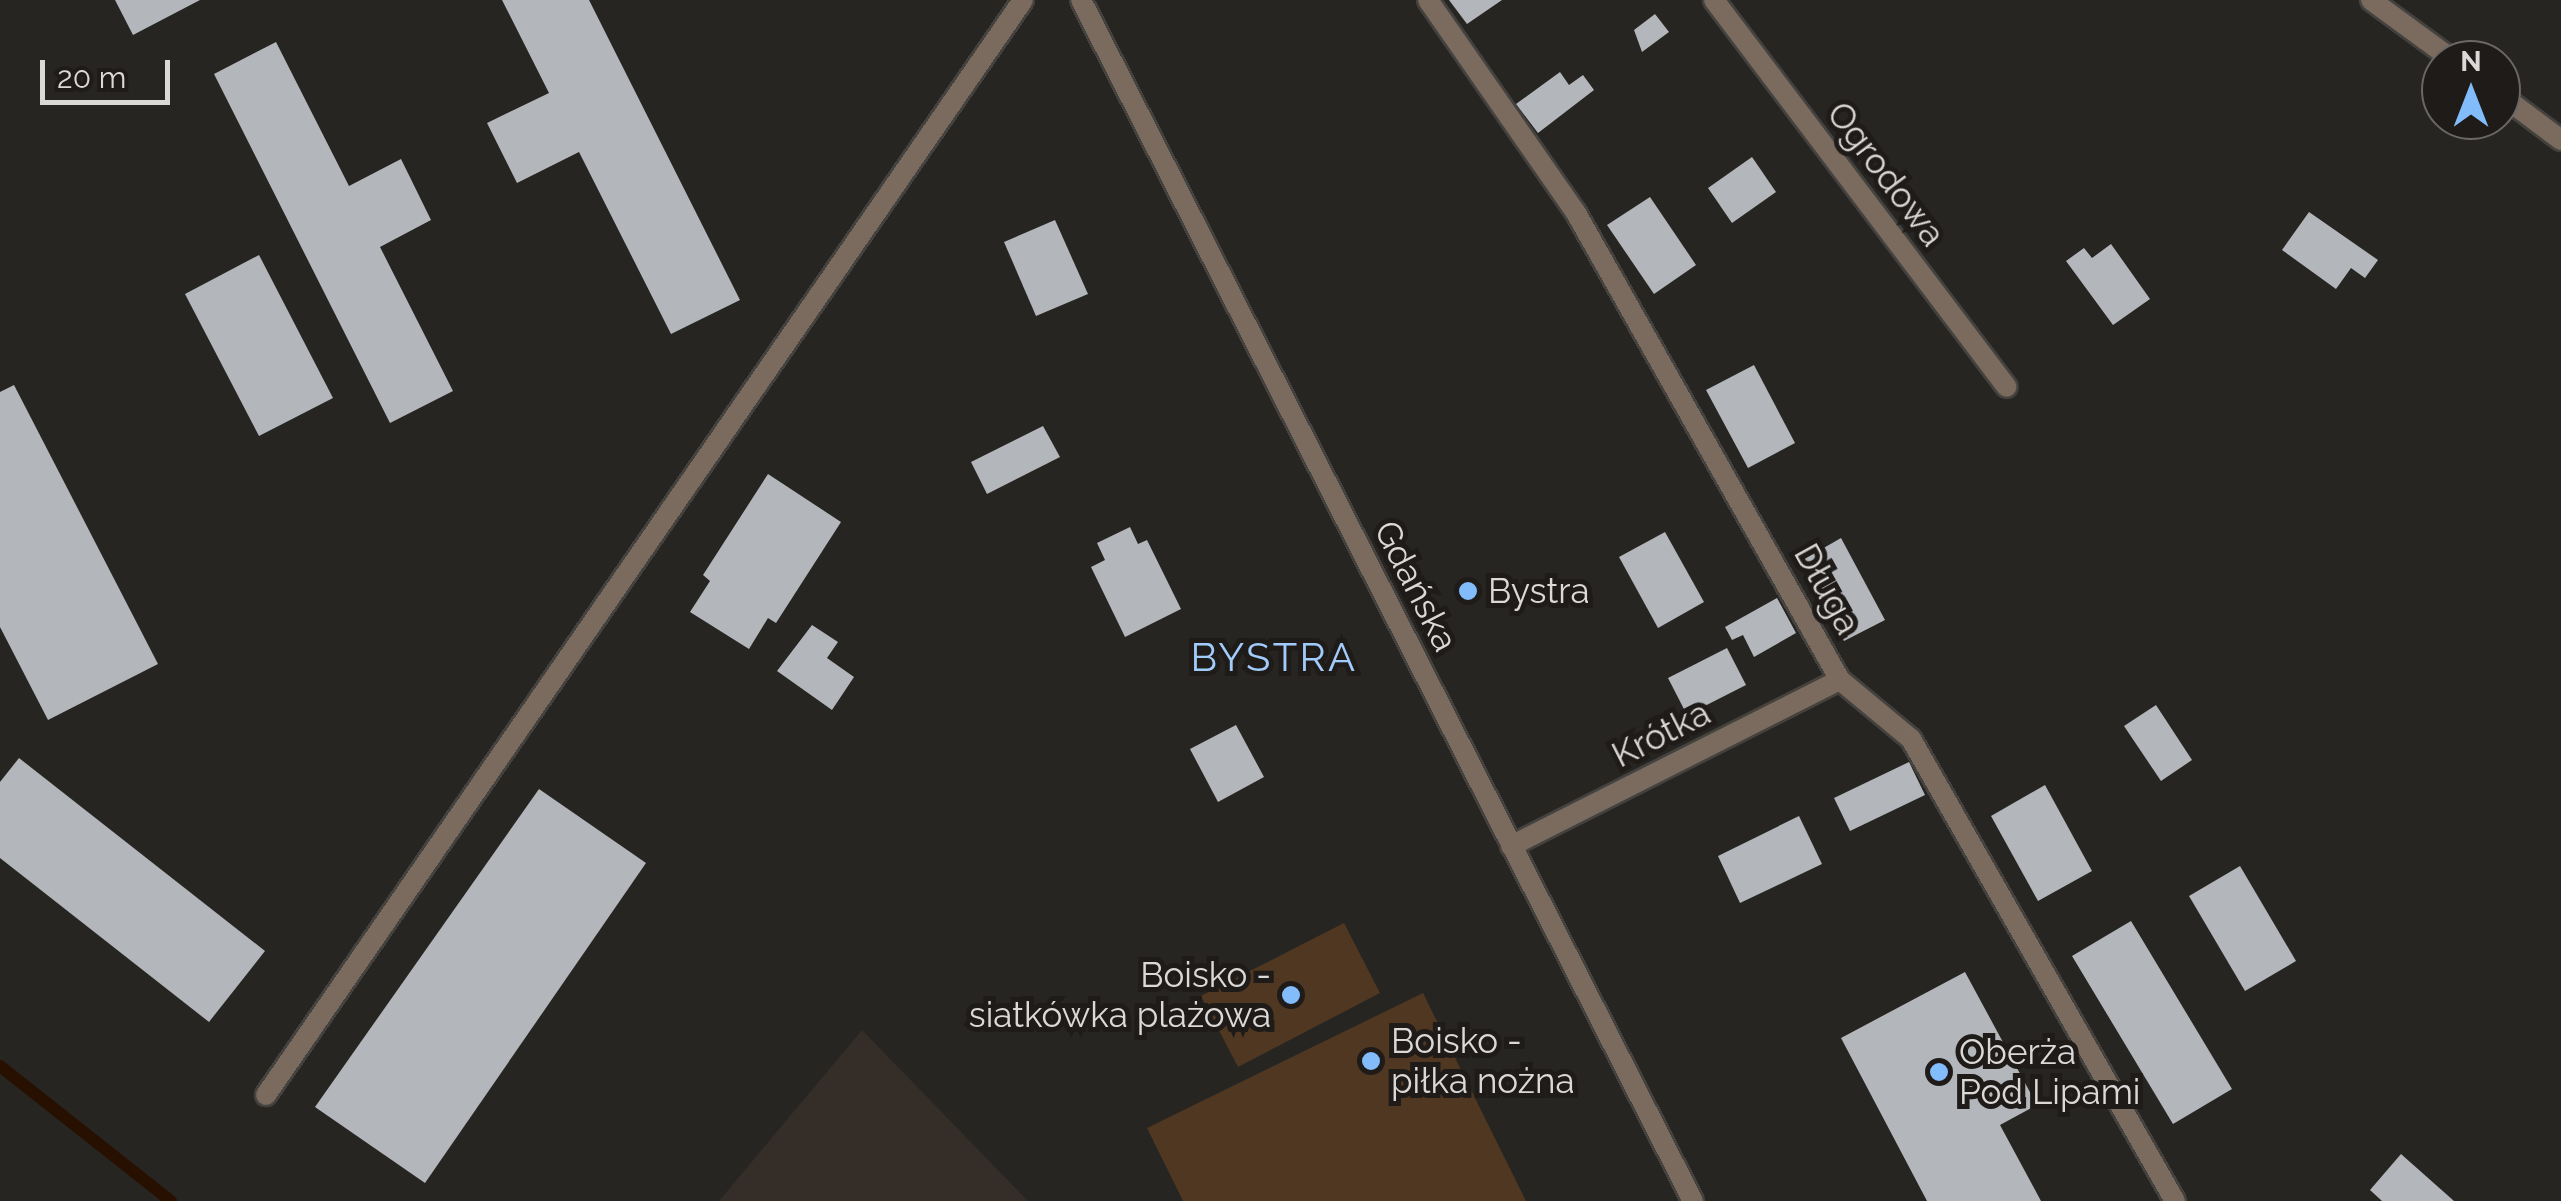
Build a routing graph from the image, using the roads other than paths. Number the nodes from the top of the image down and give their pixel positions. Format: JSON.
{"nodes":[{"id":1,"x":1023,"y":0,"type":"edge"},
{"id":2,"x":1081,"y":0,"type":"edge"},
{"id":3,"x":1428,"y":0,"type":"edge"},
{"id":4,"x":1714,"y":0,"type":"edge"},
{"id":5,"x":2371,"y":0,"type":"edge"},
{"id":6,"x":2426,"y":40,"type":"edge"},
{"id":7,"x":2521,"y":110,"type":"edge"},
{"id":8,"x":2561,"y":140,"type":"edge"},
{"id":9,"x":2006,"y":386,"type":"dead end"},
{"id":10,"x":1840,"y":680,"type":"junction"},
{"id":11,"x":1511,"y":846,"type":"junction"},
{"id":12,"x":266,"y":1095,"type":"dead end"},
{"id":13,"x":1693,"y":1201,"type":"edge"},
{"id":14,"x":2174,"y":1201,"type":"edge"}],
"edges":[{"from":1,"to":12,"type":"street"},
{"from":2,"to":11,"type":"street","name":"Gdańska"},
{"from":3,"to":10,"type":"street","name":"Długa"},
{"from":4,"to":9,"type":"street","name":"Ogrodowa"},
{"from":5,"to":6,"type":"street"},
{"from":7,"to":8,"type":"street"},
{"from":10,"to":11,"type":"street","name":"Krótka"},
{"from":10,"to":14,"type":"street","name":"Długa"},
{"from":11,"to":13,"type":"street","name":"Gdańska"}]}
